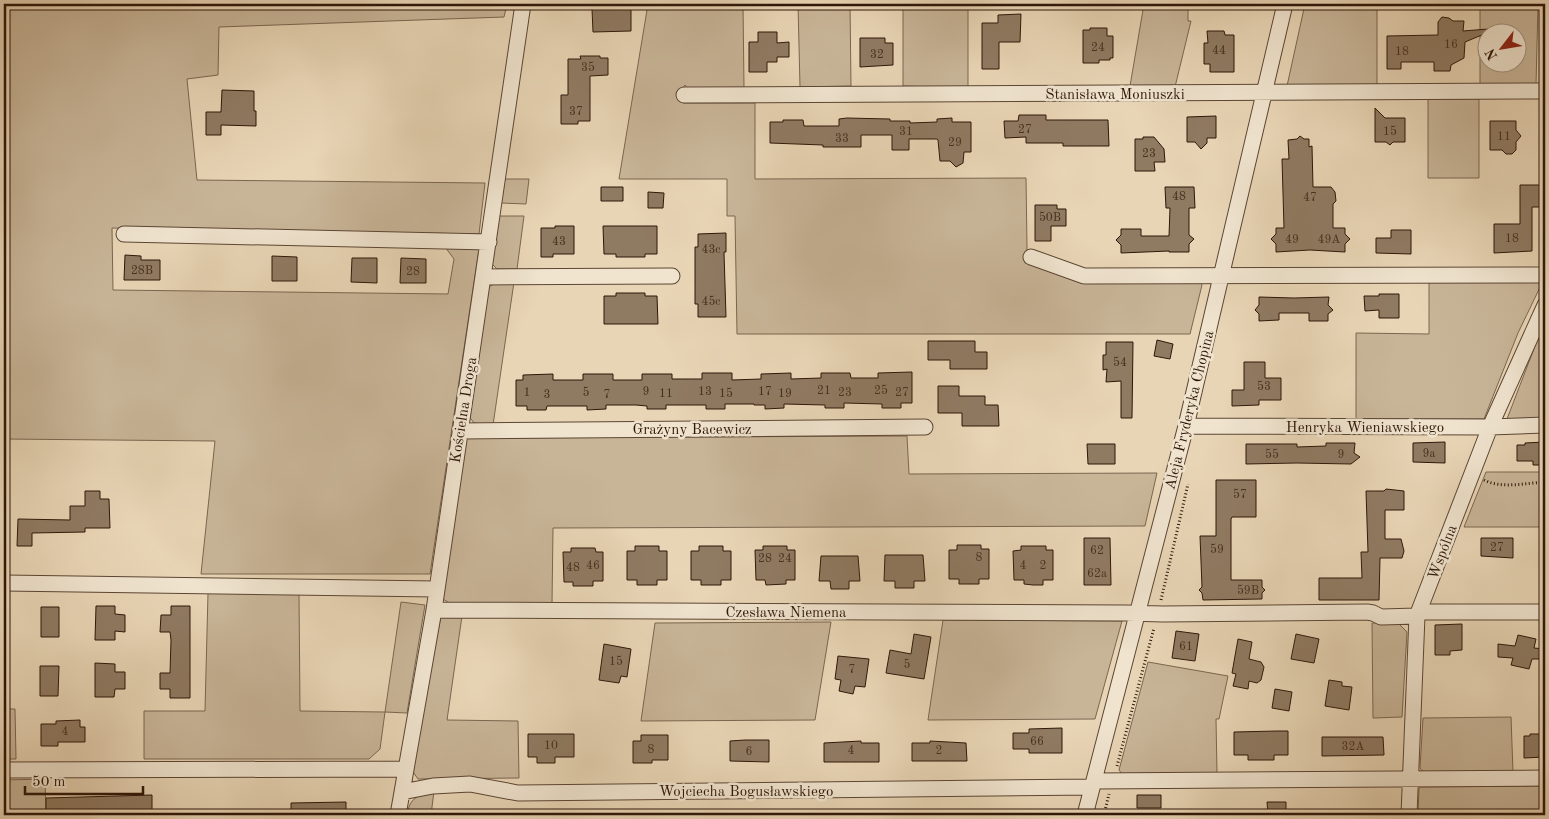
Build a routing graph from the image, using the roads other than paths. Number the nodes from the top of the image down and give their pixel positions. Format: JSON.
{"nodes":[{"id":1,"x":523,"y":4,"type":"edge"},
{"id":2,"x":1285,"y":4,"type":"edge"},
{"id":3,"x":1545,"y":91,"type":"edge"},
{"id":4,"x":1263,"y":93,"type":"junction"},
{"id":5,"x":684,"y":95,"type":"dead end"},
{"id":6,"x":124,"y":234,"type":"dead end"},
{"id":7,"x":489,"y":242,"type":"junction"},
{"id":8,"x":1031,"y":257,"type":"dead end"},
{"id":9,"x":1221,"y":274,"type":"junction"},
{"id":10,"x":1545,"y":275,"type":"edge"},
{"id":11,"x":672,"y":276,"type":"dead end"},
{"id":12,"x":483,"y":277,"type":"junction"},
{"id":13,"x":1545,"y":305,"type":"edge"},
{"id":14,"x":1186,"y":426,"type":"junction"},
{"id":15,"x":1545,"y":426,"type":"edge"},
{"id":16,"x":925,"y":427,"type":"dead end"},
{"id":17,"x":1490,"y":427,"type":"junction"},
{"id":18,"x":460,"y":431,"type":"junction"},
{"id":19,"x":4,"y":583,"type":"edge"},
{"id":20,"x":436,"y":589,"type":"junction"},
{"id":21,"x":434,"y":610,"type":"junction"},
{"id":22,"x":1545,"y":612,"type":"edge"},
{"id":23,"x":1138,"y":613,"type":"junction"},
{"id":24,"x":1418,"y":614,"type":"junction"},
{"id":25,"x":405,"y":769,"type":"junction"},
{"id":26,"x":4,"y":770,"type":"edge"},
{"id":27,"x":1411,"y":778,"type":"junction"},
{"id":28,"x":1545,"y":778,"type":"edge"},
{"id":29,"x":1093,"y":784,"type":"junction"},
{"id":30,"x":402,"y":792,"type":"junction"},
{"id":31,"x":398,"y":815,"type":"edge"},
{"id":32,"x":1085,"y":815,"type":"edge"},
{"id":33,"x":1409,"y":815,"type":"edge"}],
"edges":[{"from":1,"to":7,"type":"street","name":"Kościelna Droga"},
{"from":2,"to":4,"type":"street","name":"Aleja Fryderyka Chopina"},
{"from":3,"to":4,"type":"street","name":"Stanisława Moniuszki"},
{"from":4,"to":5,"type":"street","name":"Stanisława Moniuszki"},
{"from":4,"to":9,"type":"street","name":"Aleja Fryderyka Chopina"},
{"from":6,"to":7,"type":"street"},
{"from":7,"to":12,"type":"street","name":"Kościelna Droga"},
{"from":8,"to":9,"type":"street"},
{"from":9,"to":10,"type":"street"},
{"from":9,"to":14,"type":"street","name":"Aleja Fryderyka Chopina"},
{"from":11,"to":12,"type":"street"},
{"from":12,"to":18,"type":"street","name":"Kościelna Droga"},
{"from":13,"to":17,"type":"street","name":"Wspólna"},
{"from":14,"to":17,"type":"street","name":"Henryka Wieniawskiego"},
{"from":14,"to":23,"type":"street","name":"Aleja Fryderyka Chopina"},
{"from":15,"to":17,"type":"street","name":"Henryka Wieniawskiego"},
{"from":16,"to":18,"type":"street","name":"Grażyny Bacewicz"},
{"from":17,"to":24,"type":"street","name":"Wspólna"},
{"from":18,"to":20,"type":"street","name":"Kościelna Droga"},
{"from":19,"to":20,"type":"street"},
{"from":20,"to":21,"type":"street","name":"Kościelna Droga"},
{"from":21,"to":23,"type":"street","name":"Czesława Niemena"},
{"from":21,"to":25,"type":"street","name":"Kościelna Droga"},
{"from":22,"to":24,"type":"street","name":"Czesława Niemena"},
{"from":23,"to":24,"type":"street","name":"Czesława Niemena"},
{"from":23,"to":29,"type":"street","name":"Aleja Fryderyka Chopina"},
{"from":24,"to":27,"type":"street","name":"Wspólna"},
{"from":25,"to":26,"type":"street"},
{"from":25,"to":30,"type":"street","name":"Kościelna Droga"},
{"from":27,"to":28,"type":"street","name":"Wojciecha Bogusławskiego"},
{"from":27,"to":29,"type":"street","name":"Wojciecha Bogusławskiego"},
{"from":27,"to":33,"type":"street","name":"Wspólna"},
{"from":29,"to":30,"type":"street","name":"Wojciecha Bogusławskiego"},
{"from":29,"to":32,"type":"street","name":"Aleja Fryderyka Chopina"},
{"from":30,"to":31,"type":"street","name":"Kościelna Droga"}]}
